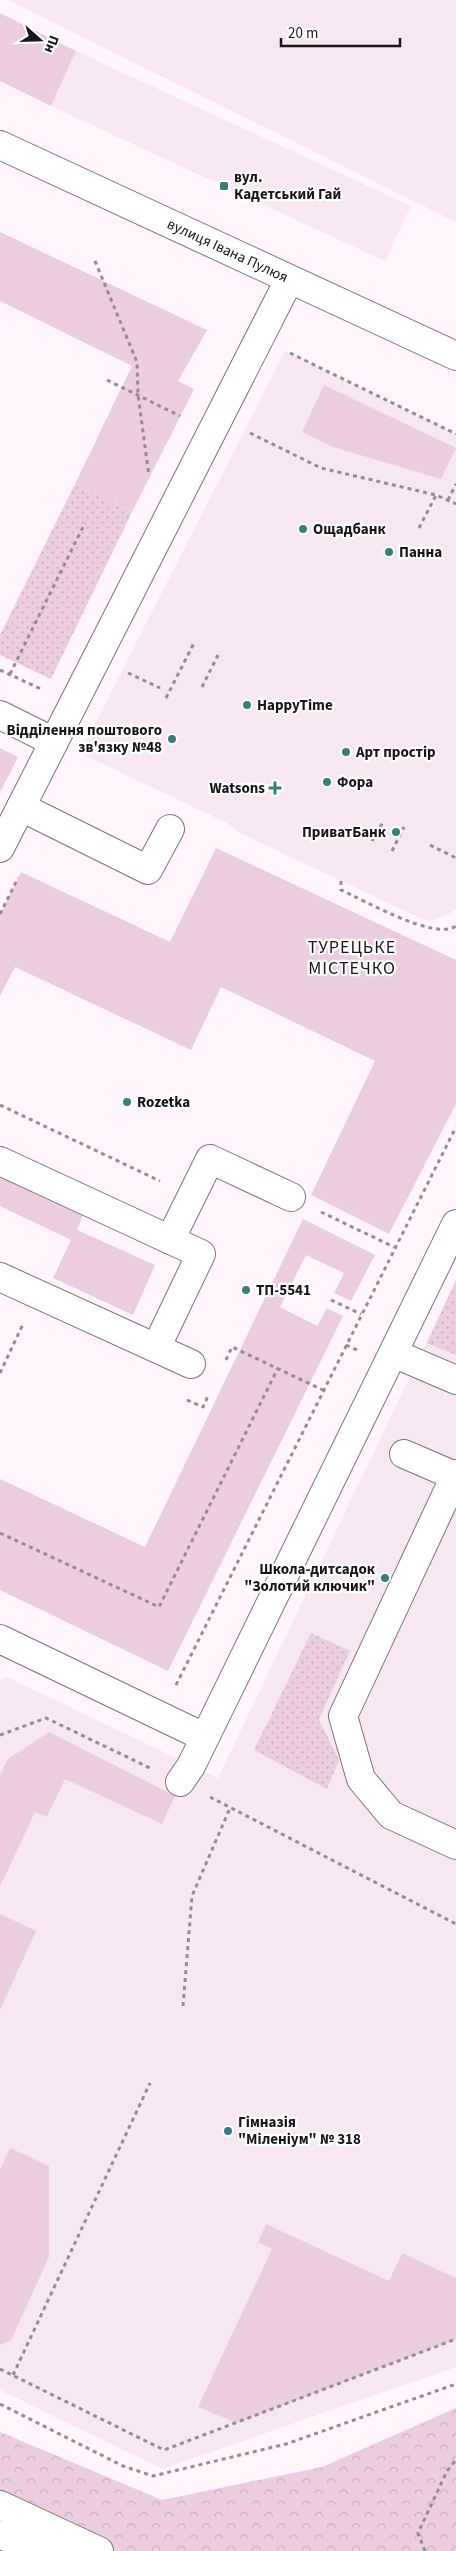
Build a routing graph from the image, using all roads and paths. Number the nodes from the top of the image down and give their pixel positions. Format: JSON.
{"nodes":[{"id":1,"x":0,"y":144,"type":"edge"},
{"id":2,"x":95,"y":261,"type":"dead end"},
{"id":3,"x":289,"y":280,"type":"junction"},
{"id":4,"x":285,"y":351,"type":"dead end"},
{"id":5,"x":456,"y":356,"type":"edge"},
{"id":6,"x":107,"y":380,"type":"dead end"},
{"id":7,"x":138,"y":395,"type":"junction"},
{"id":8,"x":186,"y":419,"type":"dead end"},
{"id":9,"x":244,"y":430,"type":"dead end"},
{"id":10,"x":456,"y":434,"type":"edge"},
{"id":11,"x":149,"y":479,"type":"dead end"},
{"id":12,"x":456,"y":484,"type":"edge"},
{"id":13,"x":436,"y":495,"type":"junction"},
{"id":14,"x":448,"y":500,"type":"junction"},
{"id":15,"x":456,"y":504,"type":"edge"},
{"id":16,"x":85,"y":523,"type":"dead end"},
{"id":17,"x":420,"y":528,"type":"dead end"},
{"id":18,"x":194,"y":643,"type":"dead end"},
{"id":19,"x":218,"y":655,"type":"dead end"},
{"id":20,"x":0,"y":670,"type":"edge"},
{"id":21,"x":122,"y":670,"type":"dead end"},
{"id":22,"x":10,"y":674,"type":"junction"},
{"id":23,"x":202,"y":687,"type":"dead end"},
{"id":24,"x":160,"y":688,"type":"dead end"},
{"id":25,"x":49,"y":693,"type":"dead end"},
{"id":26,"x":166,"y":698,"type":"dead end"},
{"id":27,"x":0,"y":714,"type":"edge"},
{"id":28,"x":0,"y":734,"type":"edge"},
{"id":29,"x":50,"y":750,"type":"junction"},
{"id":30,"x":21,"y":807,"type":"junction"},
{"id":31,"x":383,"y":822,"type":"dead end"},
{"id":32,"x":404,"y":826,"type":"dead end"},
{"id":33,"x":170,"y":829,"type":"dead end"},
{"id":34,"x":2,"y":838,"type":"edge"},
{"id":35,"x":372,"y":841,"type":"dead end"},
{"id":36,"x":430,"y":845,"type":"dead end"},
{"id":37,"x":392,"y":851,"type":"dead end"},
{"id":38,"x":456,"y":858,"type":"edge"},
{"id":39,"x":341,"y":881,"type":"dead end"},
{"id":40,"x":456,"y":926,"type":"edge"},
{"id":41,"x":456,"y":1127,"type":"edge"},
{"id":42,"x":0,"y":1161,"type":"edge"},
{"id":43,"x":291,"y":1197,"type":"dead end"},
{"id":44,"x":456,"y":1224,"type":"edge"},
{"id":45,"x":170,"y":1240,"type":"junction"},
{"id":46,"x":448,"y":1259,"type":"edge"},
{"id":47,"x":0,"y":1277,"type":"edge"},
{"id":48,"x":330,"y":1300,"type":"dead end"},
{"id":49,"x":361,"y":1314,"type":"junction"},
{"id":50,"x":32,"y":1328,"type":"dead end"},
{"id":51,"x":232,"y":1347,"type":"dead end"},
{"id":52,"x":156,"y":1348,"type":"junction"},
{"id":53,"x":393,"y":1353,"type":"junction"},
{"id":54,"x":191,"y":1364,"type":"dead end"},
{"id":55,"x":278,"y":1368,"type":"junction"},
{"id":56,"x":0,"y":1373,"type":"edge"},
{"id":57,"x":456,"y":1380,"type":"edge"},
{"id":58,"x":322,"y":1390,"type":"junction"},
{"id":59,"x":185,"y":1399,"type":"dead end"},
{"id":60,"x":203,"y":1407,"type":"dead end"},
{"id":61,"x":404,"y":1454,"type":"dead end"},
{"id":62,"x":456,"y":1475,"type":"edge"},
{"id":63,"x":0,"y":1533,"type":"edge"},
{"id":64,"x":0,"y":1639,"type":"edge"},
{"id":65,"x":172,"y":1693,"type":"dead end"},
{"id":66,"x":0,"y":1735,"type":"edge"},
{"id":67,"x":204,"y":1737,"type":"junction"},
{"id":68,"x":180,"y":1782,"type":"junction"},
{"id":69,"x":230,"y":1808,"type":"junction"},
{"id":70,"x":456,"y":1845,"type":"edge"},
{"id":71,"x":456,"y":1924,"type":"edge"},
{"id":72,"x":182,"y":2006,"type":"dead end"},
{"id":73,"x":150,"y":2083,"type":"dead end"},
{"id":74,"x":456,"y":2339,"type":"edge"},
{"id":75,"x":0,"y":2369,"type":"edge"},
{"id":76,"x":13,"y":2375,"type":"junction"},
{"id":77,"x":456,"y":2384,"type":"edge"},
{"id":78,"x":0,"y":2404,"type":"edge"},
{"id":79,"x":456,"y":2460,"type":"edge"},
{"id":80,"x":0,"y":2505,"type":"edge"},
{"id":81,"x":0,"y":2535,"type":"edge"},
{"id":82,"x":93,"y":2551,"type":"edge"},
{"id":83,"x":99,"y":2551,"type":"edge"},
{"id":84,"x":425,"y":2551,"type":"edge"}],
"edges":[{"from":1,"to":3,"type":"street","name":"вулиця Івана Пулюя"},
{"from":2,"to":7,"type":"path"},
{"from":3,"to":5,"type":"street","name":"вулиця Івана Пулюя"},
{"from":3,"to":29,"type":"street"},
{"from":4,"to":10,"type":"path"},
{"from":6,"to":7,"type":"path"},
{"from":7,"to":8,"type":"path"},
{"from":7,"to":11,"type":"path"},
{"from":9,"to":13,"type":"path"},
{"from":12,"to":14,"type":"path"},
{"from":13,"to":14,"type":"path"},
{"from":13,"to":17,"type":"path"},
{"from":14,"to":15,"type":"path"},
{"from":16,"to":22,"type":"path"},
{"from":18,"to":26,"type":"path"},
{"from":19,"to":23,"type":"path"},
{"from":20,"to":22,"type":"path"},
{"from":21,"to":24,"type":"path"},
{"from":22,"to":25,"type":"path"},
{"from":27,"to":29,"type":"street"},
{"from":28,"to":29,"type":"street"},
{"from":29,"to":30,"type":"street"},
{"from":30,"to":33,"type":"street"},
{"from":30,"to":34,"type":"street"},
{"from":31,"to":35,"type":"path"},
{"from":32,"to":37,"type":"path"},
{"from":36,"to":38,"type":"path"},
{"from":39,"to":40,"type":"path"},
{"from":41,"to":49,"type":"path"},
{"from":42,"to":45,"type":"street"},
{"from":43,"to":45,"type":"street"},
{"from":44,"to":46,"type":"street"},
{"from":45,"to":52,"type":"street"},
{"from":46,"to":53,"type":"street"},
{"from":47,"to":52,"type":"street"},
{"from":48,"to":49,"type":"path"},
{"from":49,"to":58,"type":"path"},
{"from":50,"to":56,"type":"path"},
{"from":51,"to":55,"type":"path"},
{"from":52,"to":54,"type":"street"},
{"from":53,"to":57,"type":"street"},
{"from":53,"to":67,"type":"street"},
{"from":55,"to":58,"type":"path"},
{"from":55,"to":63,"type":"path"},
{"from":58,"to":65,"type":"path"},
{"from":59,"to":60,"type":"path"},
{"from":61,"to":62,"type":"street"},
{"from":62,"to":70,"type":"street"},
{"from":64,"to":67,"type":"street"},
{"from":66,"to":68,"type":"path"},
{"from":67,"to":68,"type":"street"},
{"from":68,"to":69,"type":"path"},
{"from":69,"to":71,"type":"path"},
{"from":69,"to":72,"type":"path"},
{"from":73,"to":76,"type":"path"},
{"from":74,"to":76,"type":"path"},
{"from":75,"to":76,"type":"path"},
{"from":77,"to":78,"type":"path"},
{"from":79,"to":84,"type":"path"},
{"from":80,"to":83,"type":"street"},
{"from":81,"to":82,"type":"street"}]}
